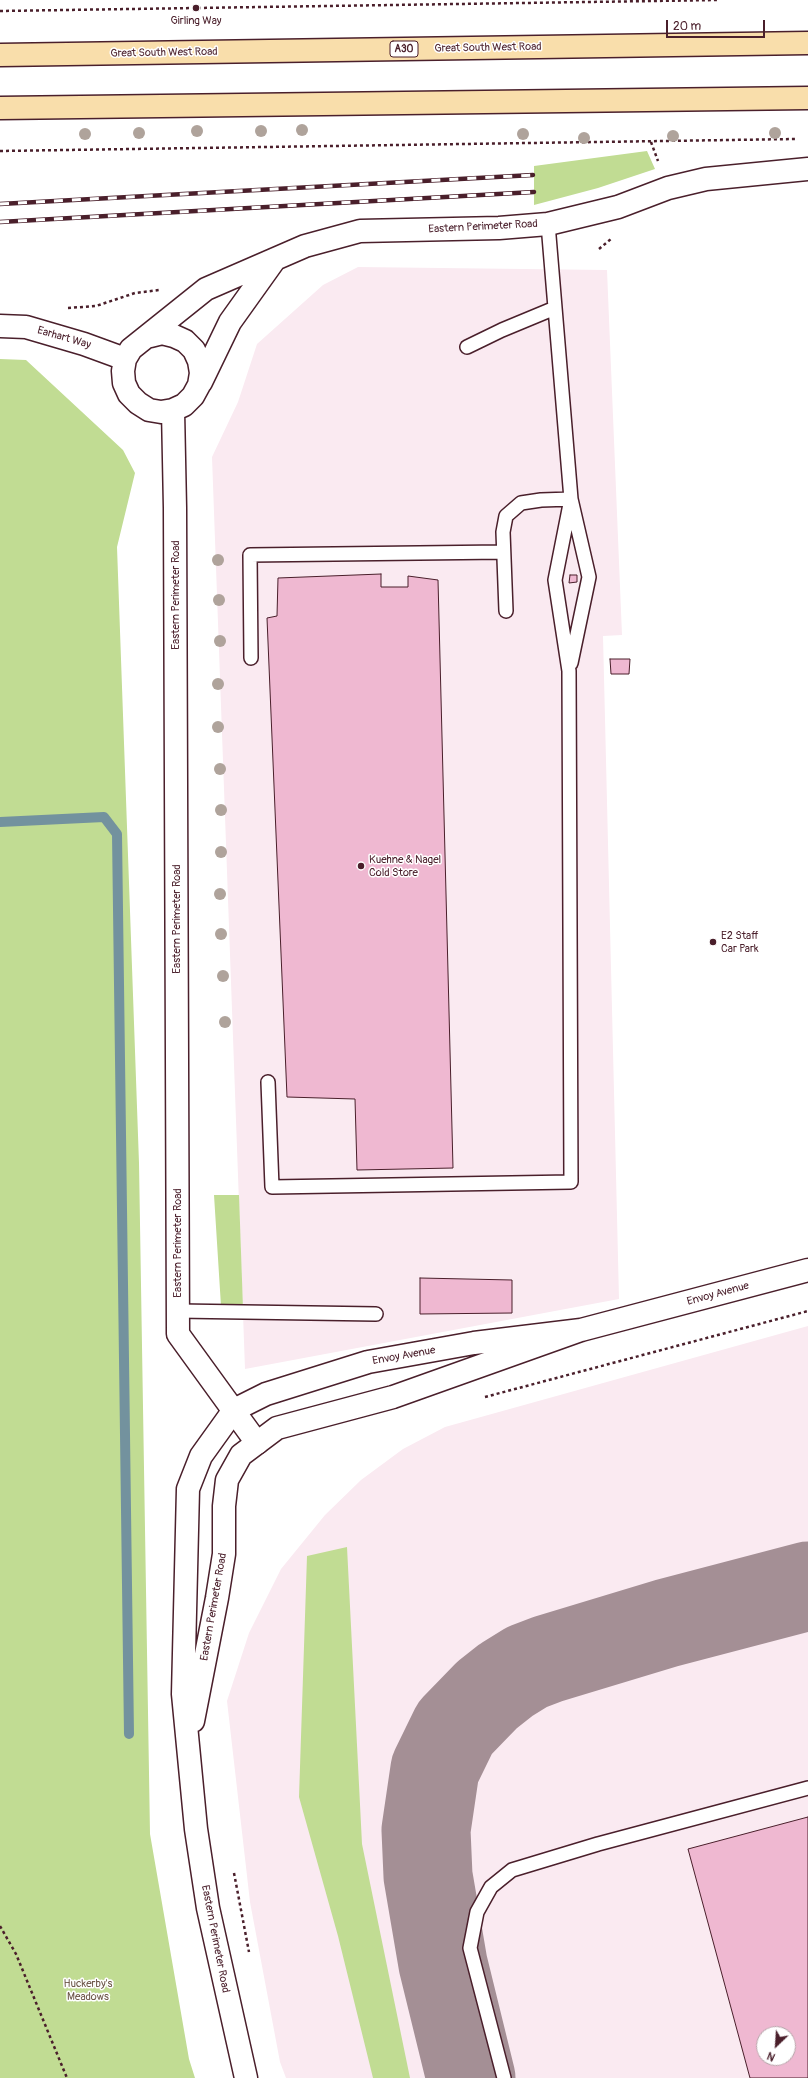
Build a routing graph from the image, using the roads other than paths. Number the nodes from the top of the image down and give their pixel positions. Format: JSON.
{"nodes":[{"id":1,"x":808,"y":43,"type":"edge"},
{"id":2,"x":0,"y":55,"type":"edge"},
{"id":3,"x":808,"y":98,"type":"edge"},
{"id":4,"x":0,"y":108,"type":"edge"},
{"id":5,"x":808,"y":169,"type":"edge"},
{"id":6,"x":548,"y":224,"type":"junction"},
{"id":7,"x":276,"y":258,"type":"junction"},
{"id":8,"x":555,"y":308,"type":"junction"},
{"id":9,"x":0,"y":326,"type":"edge"},
{"id":10,"x":150,"y":336,"type":"junction"},
{"id":11,"x":467,"y":347,"type":"dead end"},
{"id":12,"x":125,"y":358,"type":"junction"},
{"id":13,"x":199,"y":385,"type":"junction"},
{"id":14,"x":173,"y":410,"type":"junction"},
{"id":15,"x":571,"y":499,"type":"junction"},
{"id":16,"x":503,"y":552,"type":"junction"},
{"id":17,"x":506,"y":611,"type":"dead end"},
{"id":18,"x":251,"y":658,"type":"dead end"},
{"id":19,"x":569,"y":671,"type":"junction"},
{"id":20,"x":268,"y":1082,"type":"dead end"},
{"id":21,"x":808,"y":1270,"type":"edge"},
{"id":22,"x":178,"y":1310,"type":"junction"},
{"id":23,"x":376,"y":1314,"type":"dead end"},
{"id":24,"x":581,"y":1330,"type":"junction"},
{"id":25,"x":234,"y":1410,"type":"junction"},
{"id":26,"x":257,"y":1443,"type":"junction"},
{"id":27,"x":188,"y":1750,"type":"junction"},
{"id":28,"x":808,"y":1788,"type":"edge"},
{"id":29,"x":246,"y":2078,"type":"edge"},
{"id":30,"x":504,"y":2078,"type":"edge"}],
"edges":[{"from":1,"to":2,"type":"highway","name":"Great South West Road","number":"A30"},
{"from":3,"to":4,"type":"highway"},
{"from":5,"to":6,"type":"street","name":"Eastern Perimeter Road"},
{"from":6,"to":7,"type":"street","name":"Eastern Perimeter Road"},
{"from":6,"to":8,"type":"lane"},
{"from":7,"to":10,"type":"street","name":"Eastern Perimeter Road"},
{"from":7,"to":13,"type":"street"},
{"from":8,"to":11,"type":"lane"},
{"from":8,"to":15,"type":"lane"},
{"from":9,"to":12,"type":"street","name":"Earhart Way"},
{"from":10,"to":12,"type":"street"},
{"from":10,"to":13,"type":"street"},
{"from":12,"to":14,"type":"street"},
{"from":13,"to":14,"type":"street"},
{"from":14,"to":22,"type":"street","name":"Eastern Perimeter Road"},
{"from":15,"to":16,"type":"lane"},
{"from":15,"to":19,"type":"lane"},
{"from":15,"to":19,"type":"lane"},
{"from":16,"to":17,"type":"lane"},
{"from":16,"to":18,"type":"lane"},
{"from":19,"to":20,"type":"lane"},
{"from":21,"to":24,"type":"street","name":"Envoy Avenue"},
{"from":22,"to":23,"type":"lane"},
{"from":22,"to":25,"type":"street","name":"Eastern Perimeter Road"},
{"from":24,"to":25,"type":"street","name":"Envoy Avenue"},
{"from":24,"to":26,"type":"street","name":"Envoy Avenue"},
{"from":25,"to":26,"type":"street","name":"Eastern Perimeter Road"},
{"from":25,"to":27,"type":"street","name":"Eastern Perimeter Road"},
{"from":26,"to":27,"type":"street","name":"Eastern Perimeter Road"},
{"from":27,"to":29,"type":"street","name":"Eastern Perimeter Road"},
{"from":28,"to":30,"type":"lane"}]}
